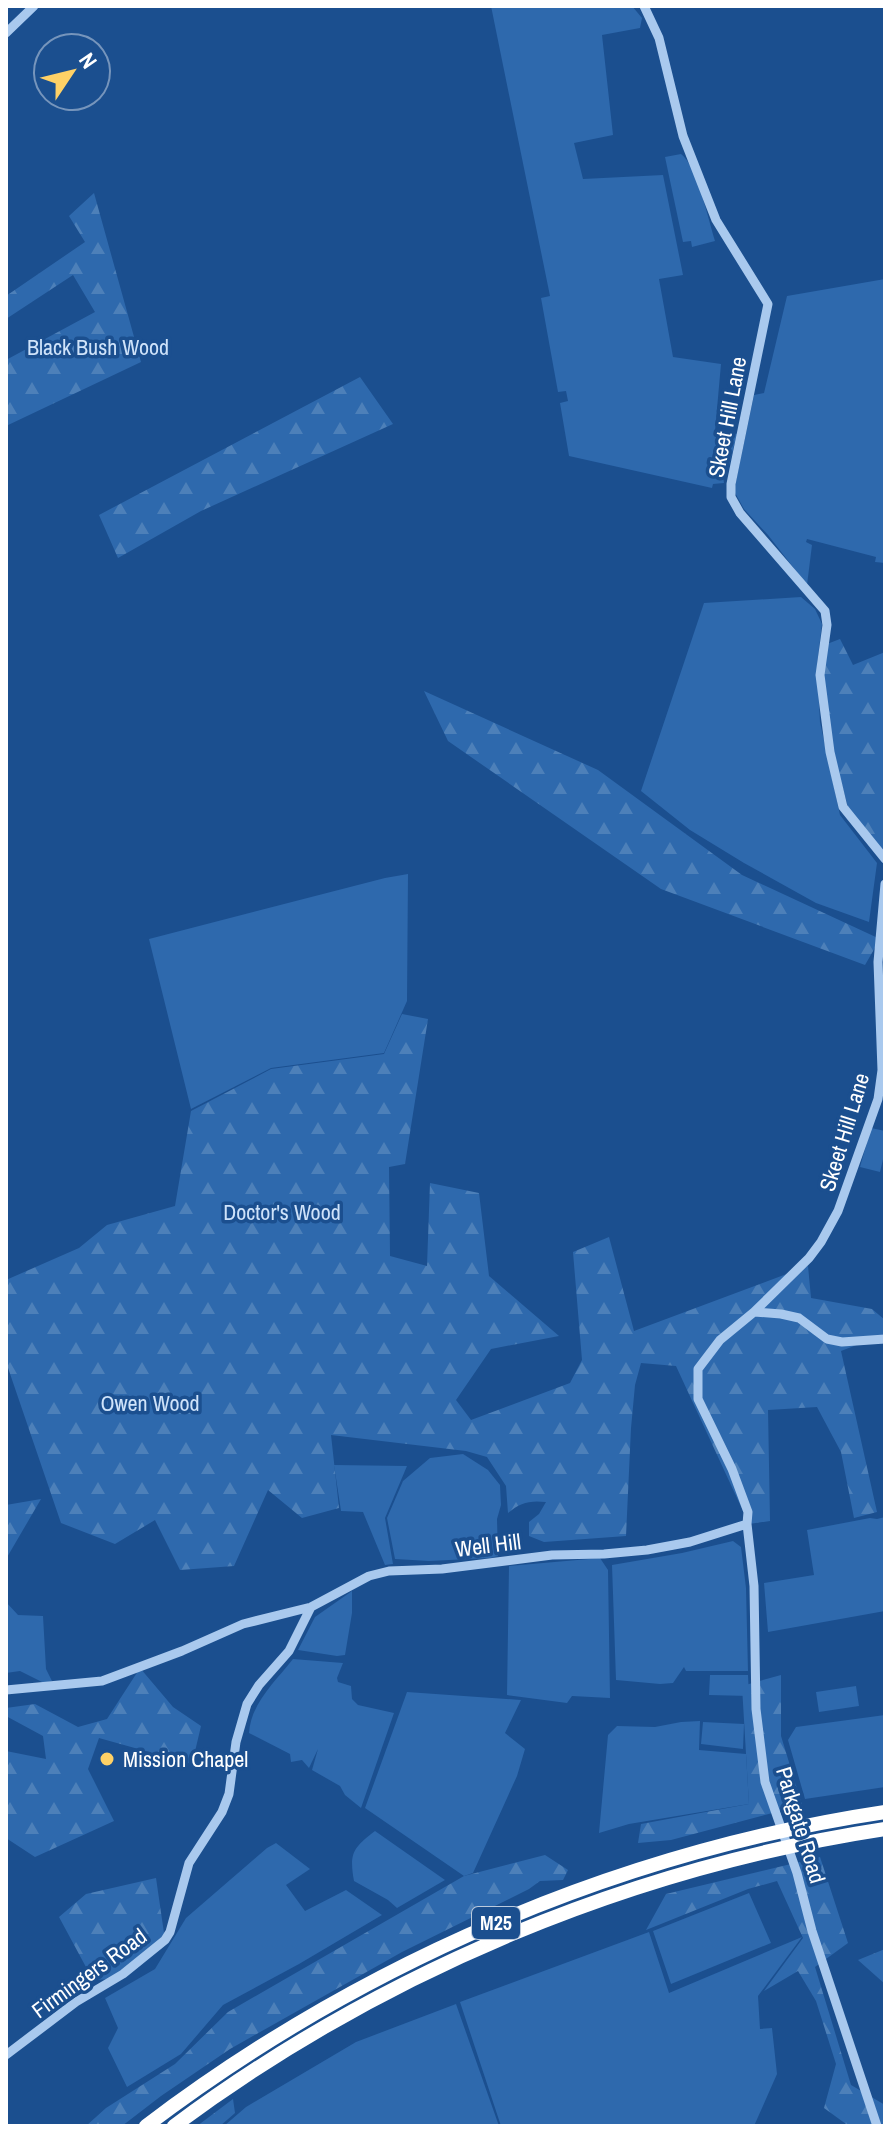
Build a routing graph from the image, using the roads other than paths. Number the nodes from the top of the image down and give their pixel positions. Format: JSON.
{"nodes":[{"id":1,"x":34,"y":6,"type":"edge"},
{"id":2,"x":644,"y":6,"type":"edge"},
{"id":3,"x":6,"y":33,"type":"edge"},
{"id":4,"x":885,"y":859,"type":"edge"},
{"id":5,"x":885,"y":884,"type":"edge"},
{"id":6,"x":754,"y":1312,"type":"junction"},
{"id":7,"x":885,"y":1339,"type":"edge"},
{"id":8,"x":747,"y":1524,"type":"junction"},
{"id":9,"x":311,"y":1607,"type":"junction"},
{"id":10,"x":6,"y":1690,"type":"edge"},
{"id":11,"x":885,"y":1812,"type":"edge"},
{"id":12,"x":885,"y":1829,"type":"edge"},
{"id":13,"x":6,"y":2055,"type":"edge"},
{"id":14,"x":146,"y":2126,"type":"edge"},
{"id":15,"x":174,"y":2126,"type":"edge"},
{"id":16,"x":877,"y":2126,"type":"edge"}],
"edges":[{"from":1,"to":3,"type":"street"},
{"from":2,"to":4,"type":"street","name":"Skeet Hill Lane"},
{"from":5,"to":6,"type":"street","name":"Skeet Hill Lane"},
{"from":6,"to":7,"type":"street"},
{"from":6,"to":8,"type":"street"},
{"from":8,"to":9,"type":"street","name":"Well Hill"},
{"from":8,"to":16,"type":"street","name":"Parkgate Road"},
{"from":9,"to":10,"type":"street","name":"Well Hill"},
{"from":9,"to":13,"type":"street","name":"Firmingers Road"},
{"from":11,"to":14,"type":"highway","number":"M25"},
{"from":12,"to":15,"type":"highway","number":"M25"}]}
